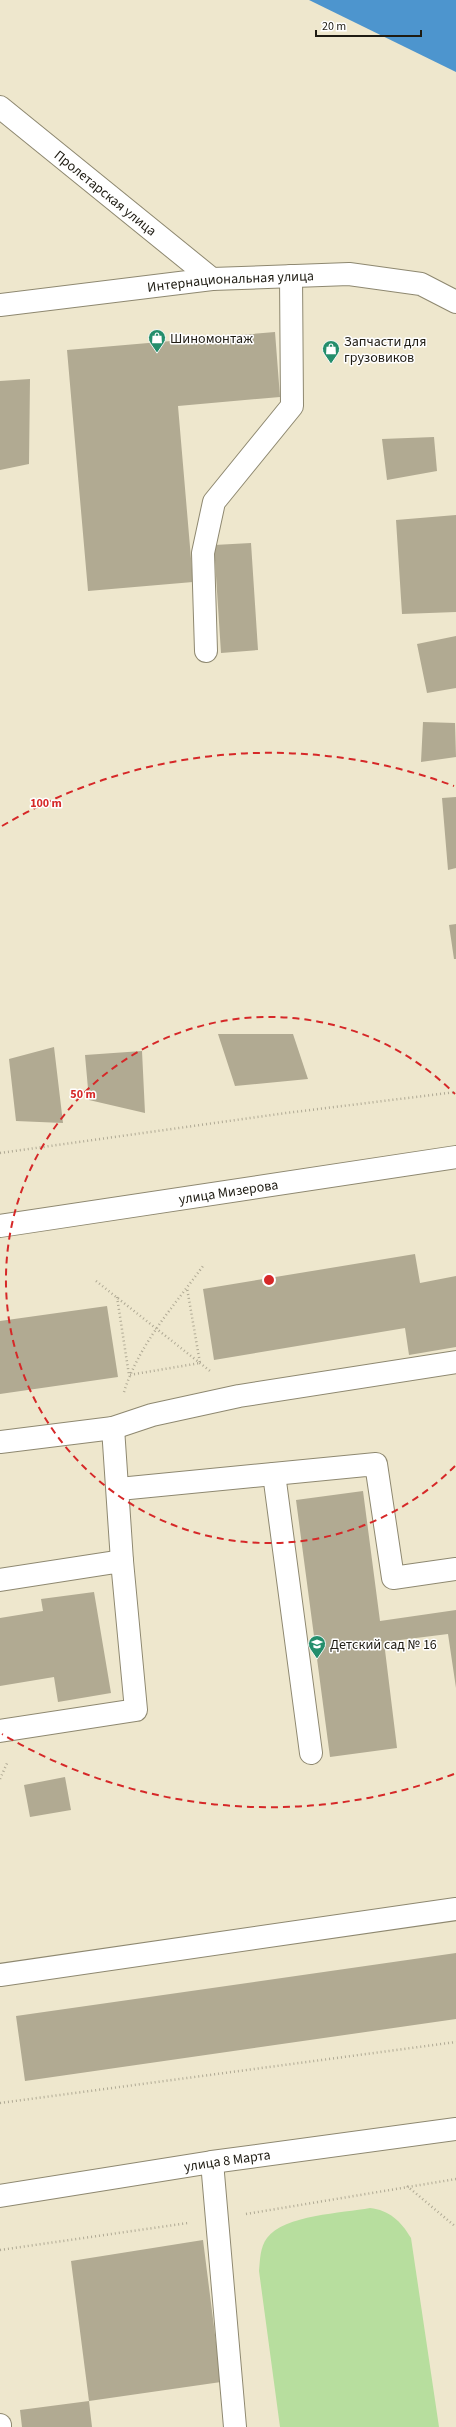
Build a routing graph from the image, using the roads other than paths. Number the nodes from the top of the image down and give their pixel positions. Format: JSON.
{"nodes":[{"id":1,"x":0,"y":107,"type":"edge"},
{"id":2,"x":292,"y":276,"type":"junction"},
{"id":3,"x":212,"y":279,"type":"junction"},
{"id":4,"x":456,"y":302,"type":"edge"},
{"id":5,"x":0,"y":305,"type":"edge"},
{"id":6,"x":206,"y":651,"type":"dead end"},
{"id":7,"x":456,"y":1157,"type":"edge"},
{"id":8,"x":0,"y":1226,"type":"edge"},
{"id":9,"x":456,"y":1362,"type":"edge"},
{"id":10,"x":113,"y":1428,"type":"junction"},
{"id":11,"x":0,"y":1442,"type":"edge"},
{"id":12,"x":274,"y":1474,"type":"junction"},
{"id":13,"x":119,"y":1489,"type":"junction"},
{"id":14,"x":122,"y":1561,"type":"junction"},
{"id":15,"x":456,"y":1570,"type":"edge"},
{"id":16,"x":0,"y":1580,"type":"edge"},
{"id":17,"x":0,"y":1731,"type":"edge"},
{"id":18,"x":311,"y":1753,"type":"dead end"},
{"id":19,"x":456,"y":1909,"type":"edge"},
{"id":20,"x":0,"y":1975,"type":"edge"},
{"id":21,"x":456,"y":2129,"type":"edge"},
{"id":22,"x":212,"y":2162,"type":"junction"},
{"id":23,"x":0,"y":2196,"type":"edge"},
{"id":24,"x":235,"y":2427,"type":"edge"}],
"edges":[{"from":1,"to":3,"type":"main road","name":"Пролетарская улица"},
{"from":2,"to":3,"type":"main road","name":"Интернациональная улица"},
{"from":2,"to":4,"type":"main road","name":"Интернациональная улица"},
{"from":2,"to":6,"type":"main road"},
{"from":3,"to":5,"type":"main road","name":"Интернациональная улица"},
{"from":7,"to":8,"type":"main road","name":"улица Мизерова"},
{"from":9,"to":10,"type":"main road"},
{"from":10,"to":11,"type":"main road"},
{"from":10,"to":13,"type":"main road"},
{"from":12,"to":13,"type":"main road"},
{"from":12,"to":15,"type":"main road"},
{"from":12,"to":18,"type":"main road"},
{"from":13,"to":14,"type":"main road"},
{"from":14,"to":16,"type":"main road"},
{"from":14,"to":17,"type":"main road"},
{"from":19,"to":20,"type":"main road"},
{"from":21,"to":22,"type":"main road","name":"улица 8 Марта"},
{"from":22,"to":23,"type":"main road","name":"улица 8 Марта"},
{"from":22,"to":24,"type":"main road"}]}
